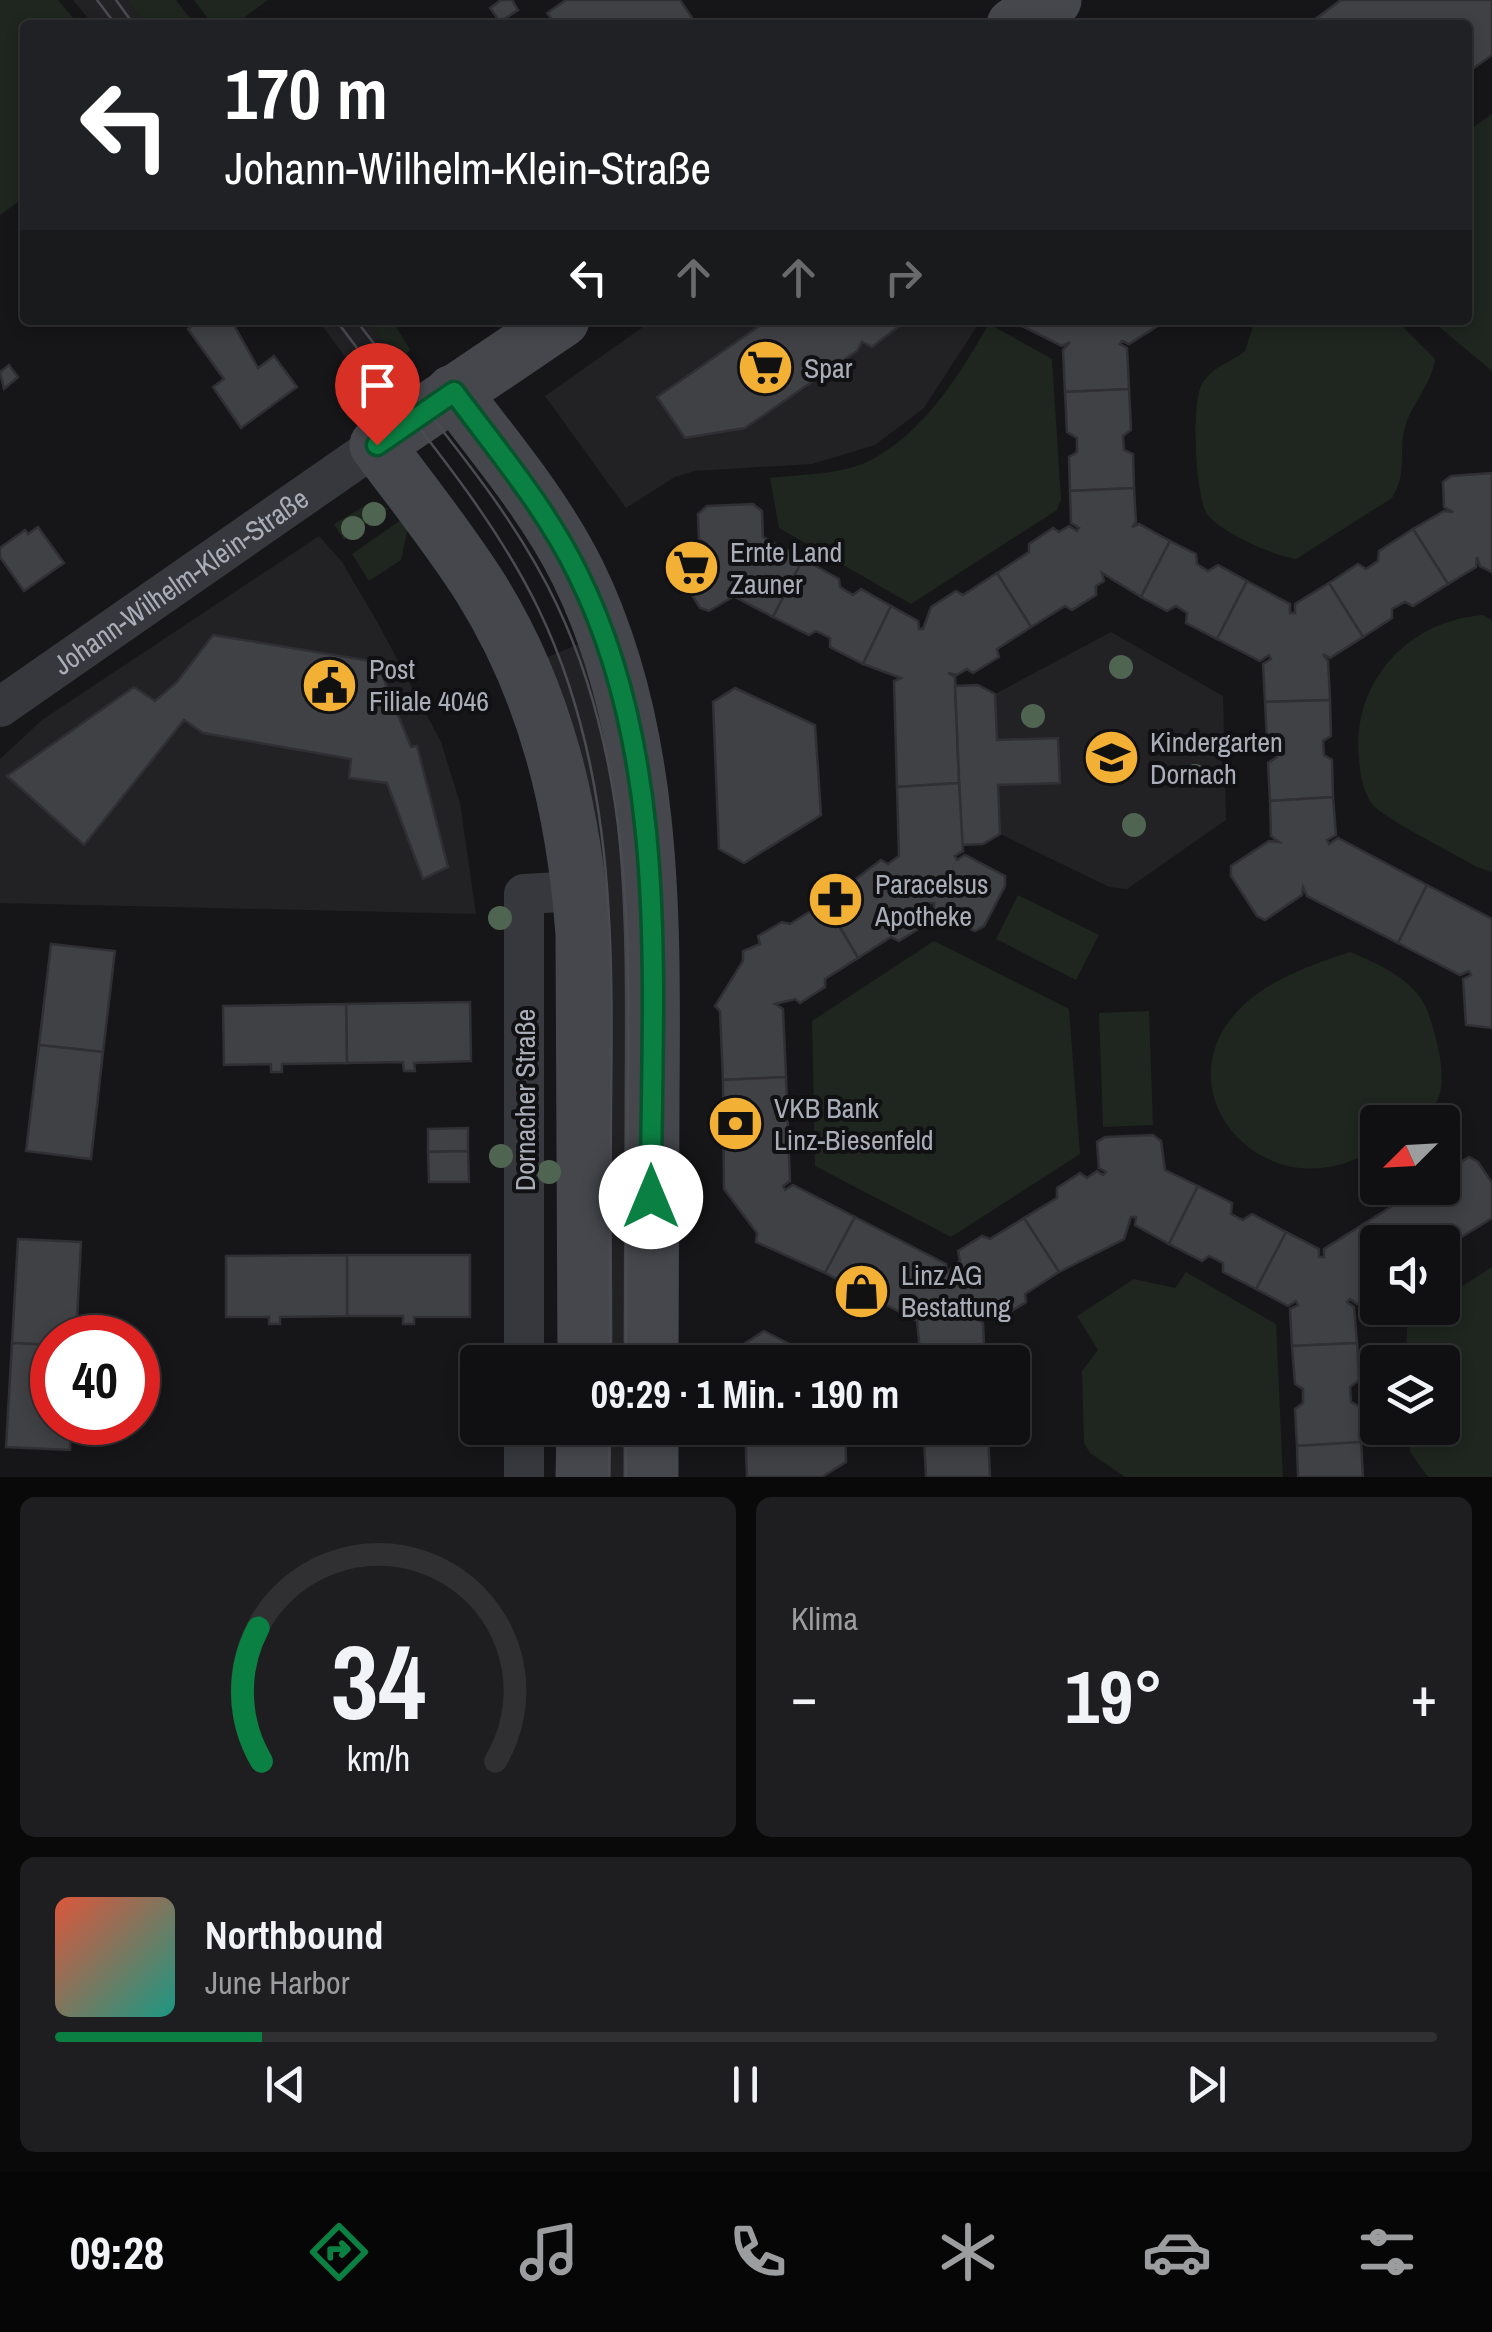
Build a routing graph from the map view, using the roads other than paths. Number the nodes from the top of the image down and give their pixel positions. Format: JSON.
{"nodes":[{"id":1,"x":998,"y":0,"type":"edge"},
{"id":2,"x":1054,"y":0,"type":"edge"},
{"id":3,"x":979,"y":20,"type":"edge"},
{"id":4,"x":1022,"y":20,"type":"edge"},
{"id":5,"x":554,"y":325,"type":"edge"},
{"id":6,"x":454,"y":392,"type":"junction"},
{"id":7,"x":377,"y":445,"type":"junction"},
{"id":8,"x":0,"y":708,"type":"edge"},
{"id":9,"x":580,"y":891,"type":"junction"},
{"id":10,"x":524,"y":1345,"type":"edge"},
{"id":11,"x":585,"y":1345,"type":"edge"},
{"id":12,"x":651,"y":1345,"type":"edge"},
{"id":13,"x":524,"y":1445,"type":"edge"},
{"id":14,"x":584,"y":1445,"type":"edge"},
{"id":15,"x":651,"y":1445,"type":"edge"},
{"id":16,"x":524,"y":1477,"type":"edge"},
{"id":17,"x":583,"y":1477,"type":"edge"},
{"id":18,"x":652,"y":1477,"type":"edge"}],
"edges":[{"from":1,"to":3,"type":"street"},
{"from":2,"to":4,"type":"street"},
{"from":5,"to":6,"type":"street","name":"Johann-Wilhelm-Klein-Straße"},
{"from":6,"to":7,"type":"street","name":"Johann-Wilhelm-Klein-Straße"},
{"from":6,"to":12,"type":"street"},
{"from":7,"to":8,"type":"street","name":"Johann-Wilhelm-Klein-Straße"},
{"from":7,"to":9,"type":"street"},
{"from":9,"to":10,"type":"street","name":"Dornacher Straße"},
{"from":9,"to":11,"type":"street"},
{"from":13,"to":16,"type":"street"},
{"from":14,"to":17,"type":"street"},
{"from":15,"to":18,"type":"street"}]}
